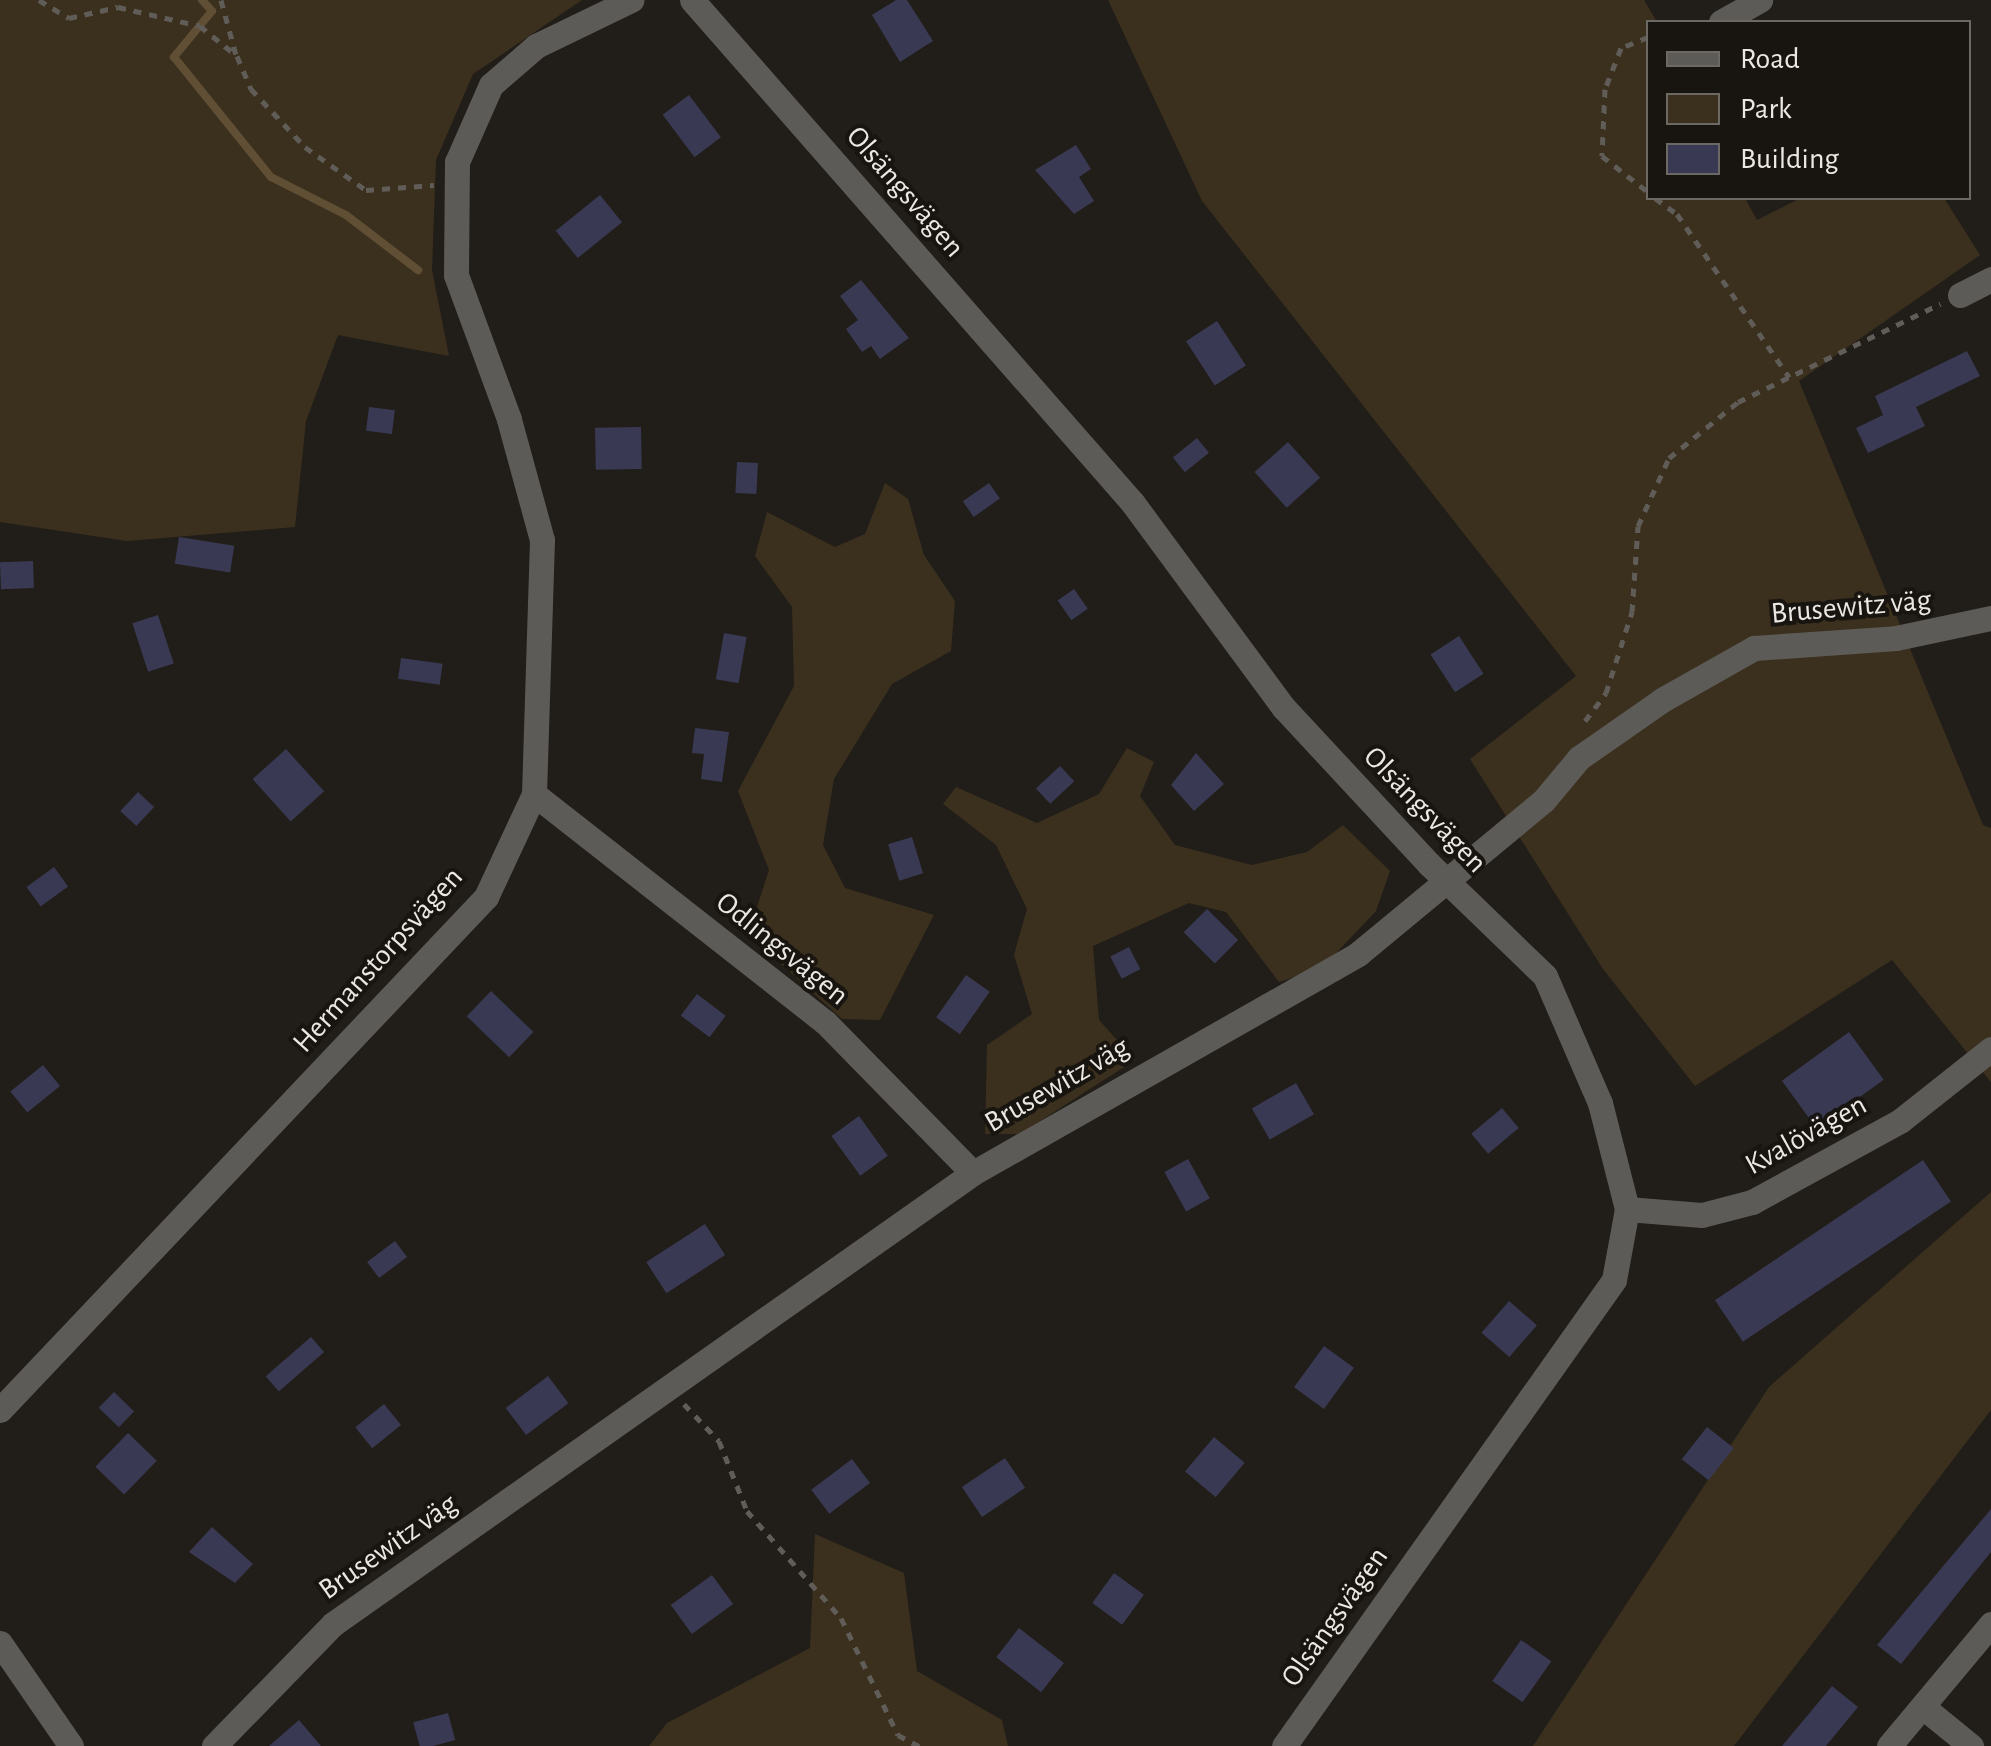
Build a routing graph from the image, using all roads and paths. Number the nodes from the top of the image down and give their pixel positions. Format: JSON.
{"nodes":[{"id":1,"x":39,"y":0,"type":"edge"},
{"id":2,"x":221,"y":0,"type":"edge"},
{"id":3,"x":631,"y":0,"type":"edge"},
{"id":4,"x":692,"y":0,"type":"edge"},
{"id":5,"x":1760,"y":0,"type":"edge"},
{"id":6,"x":1725,"y":20,"type":"edge"},
{"id":7,"x":1646,"y":38,"type":"edge"},
{"id":8,"x":236,"y":56,"type":"junction"},
{"id":9,"x":456,"y":184,"type":"junction"},
{"id":10,"x":1646,"y":190,"type":"edge"},
{"id":11,"x":1659,"y":200,"type":"edge"},
{"id":12,"x":1991,"y":279,"type":"edge"},
{"id":13,"x":1960,"y":294,"type":"joint"},
{"id":14,"x":1789,"y":377,"type":"junction"},
{"id":15,"x":1991,"y":618,"type":"edge"},
{"id":16,"x":1576,"y":733,"type":"dead end"},
{"id":17,"x":534,"y":794,"type":"junction"},
{"id":18,"x":1447,"y":881,"type":"junction"},
{"id":19,"x":1991,"y":1049,"type":"edge"},
{"id":20,"x":973,"y":1173,"type":"junction"},
{"id":21,"x":1627,"y":1209,"type":"junction"},
{"id":22,"x":668,"y":1388,"type":"junction"},
{"id":23,"x":0,"y":1410,"type":"edge"},
{"id":24,"x":1991,"y":1624,"type":"edge"},
{"id":25,"x":0,"y":1644,"type":"edge"},
{"id":26,"x":1924,"y":1707,"type":"junction"},
{"id":27,"x":71,"y":1746,"type":"edge"},
{"id":28,"x":214,"y":1746,"type":"edge"},
{"id":29,"x":919,"y":1746,"type":"edge"},
{"id":30,"x":1284,"y":1746,"type":"edge"},
{"id":31,"x":1888,"y":1746,"type":"edge"},
{"id":32,"x":1971,"y":1746,"type":"edge"}],
"edges":[{"from":1,"to":8,"type":"path"},
{"from":2,"to":8,"type":"path"},
{"from":3,"to":9,"type":"street","name":"Hermanstorpsvägen"},
{"from":4,"to":18,"type":"street","name":"Olsängsvägen"},
{"from":5,"to":6,"type":"street"},
{"from":7,"to":10,"type":"path"},
{"from":8,"to":9,"type":"path"},
{"from":9,"to":17,"type":"street","name":"Hermanstorpsvägen"},
{"from":11,"to":14,"type":"path"},
{"from":12,"to":13,"type":"street"},
{"from":13,"to":14,"type":"path"},
{"from":14,"to":16,"type":"path"},
{"from":15,"to":18,"type":"street","name":"Brusewitz väg"},
{"from":17,"to":20,"type":"street","name":"Odlingsvägen"},
{"from":17,"to":23,"type":"street","name":"Hermanstorpsvägen"},
{"from":18,"to":20,"type":"street","name":"Brusewitz väg"},
{"from":18,"to":21,"type":"street","name":"Olsängsvägen"},
{"from":19,"to":21,"type":"street","name":"Kvalövägen"},
{"from":20,"to":22,"type":"street","name":"Brusewitz väg"},
{"from":21,"to":30,"type":"street","name":"Olsängsvägen"},
{"from":22,"to":28,"type":"street","name":"Brusewitz väg"},
{"from":22,"to":29,"type":"path"},
{"from":24,"to":26,"type":"street"},
{"from":25,"to":27,"type":"street"},
{"from":26,"to":31,"type":"street"},
{"from":26,"to":32,"type":"street"}]}
